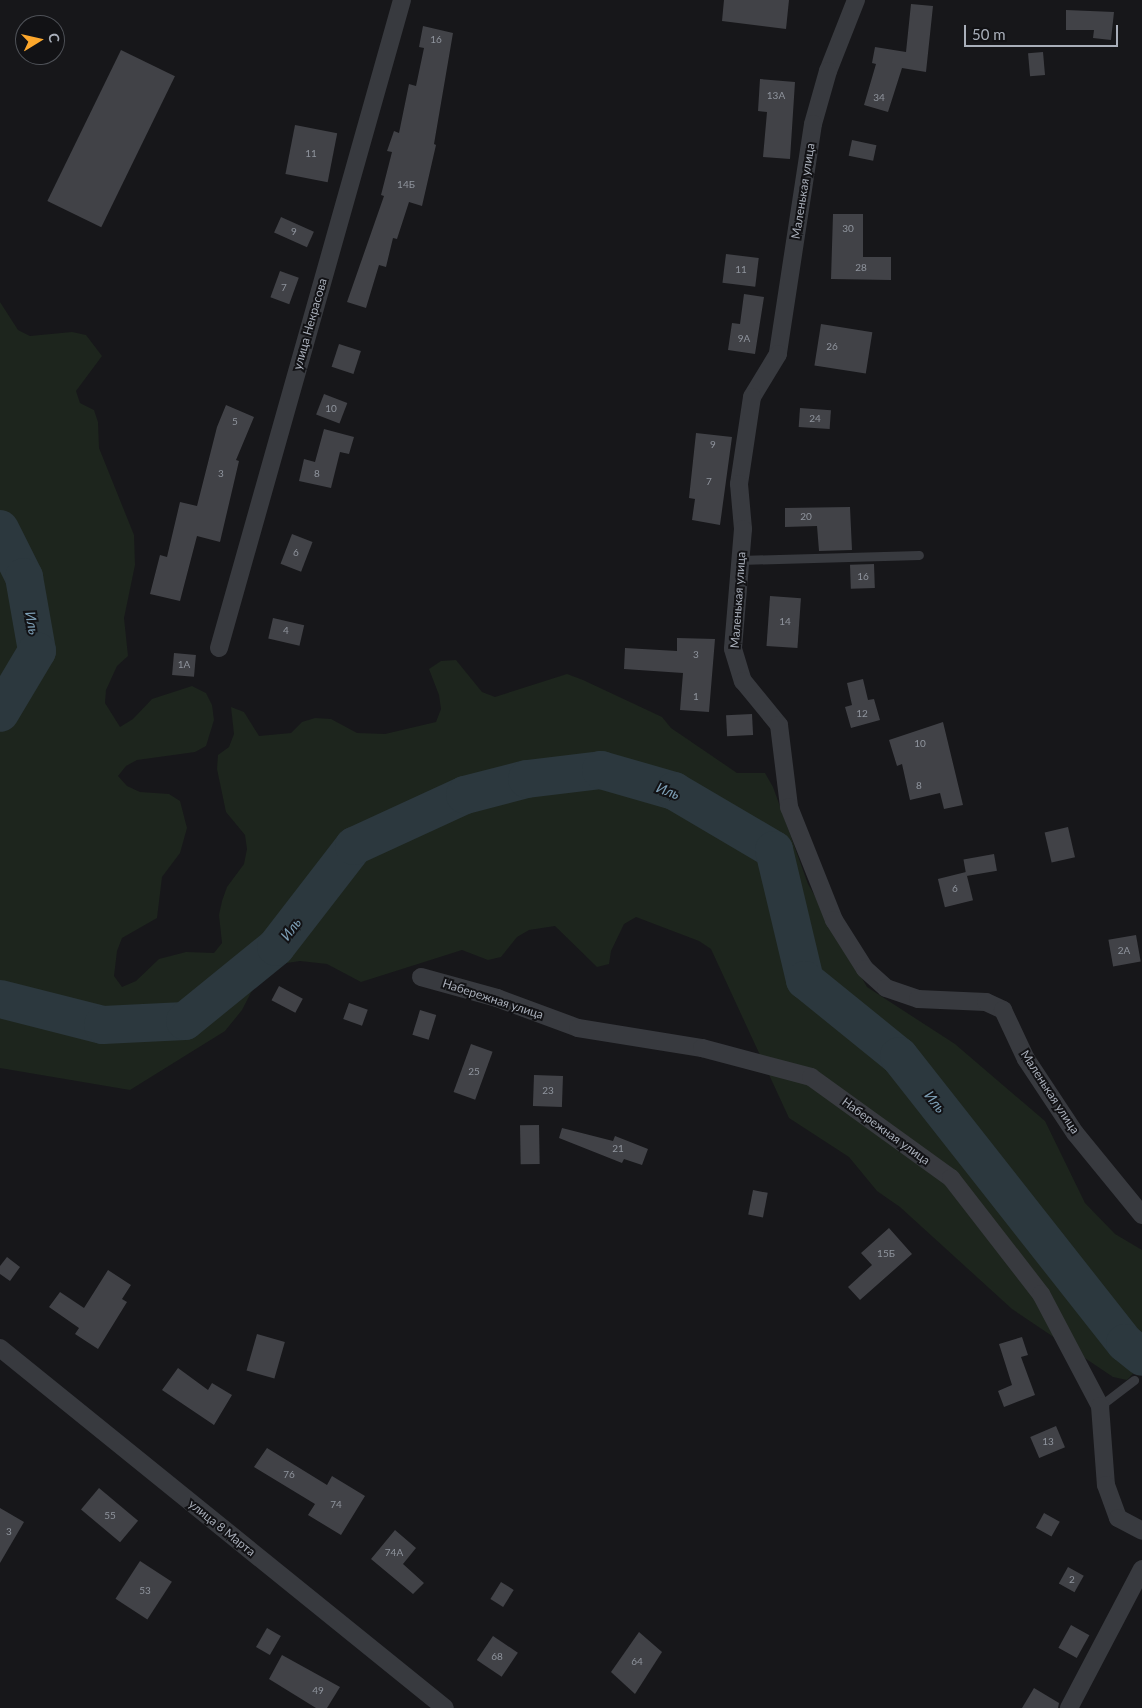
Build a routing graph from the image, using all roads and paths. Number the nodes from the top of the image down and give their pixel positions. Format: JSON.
{"nodes":[{"id":1,"x":402,"y":0,"type":"edge"},
{"id":2,"x":856,"y":0,"type":"edge"},
{"id":3,"x":919,"y":555,"type":"dead end"},
{"id":4,"x":740,"y":560,"type":"junction"},
{"id":5,"x":219,"y":648,"type":"dead end"},
{"id":6,"x":421,"y":977,"type":"dead end"},
{"id":7,"x":1142,"y":1215,"type":"edge"},
{"id":8,"x":0,"y":1348,"type":"edge"},
{"id":9,"x":1134,"y":1380,"type":"dead end"},
{"id":10,"x":1100,"y":1406,"type":"junction"},
{"id":11,"x":1142,"y":1531,"type":"edge"},
{"id":12,"x":1142,"y":1568,"type":"edge"},
{"id":13,"x":444,"y":1708,"type":"edge"},
{"id":14,"x":1069,"y":1708,"type":"edge"}],
"edges":[{"from":1,"to":5,"type":"street","name":"улица Некрасова"},
{"from":2,"to":4,"type":"street","name":"Маленькая улица"},
{"from":3,"to":4,"type":"lane"},
{"from":4,"to":7,"type":"street","name":"Маленькая улица"},
{"from":6,"to":10,"type":"street","name":"Набережная улица"},
{"from":8,"to":13,"type":"street","name":"улица 8 Марта"},
{"from":9,"to":10,"type":"lane"},
{"from":10,"to":11,"type":"street","name":"Набережная улица"},
{"from":12,"to":14,"type":"street"}]}
